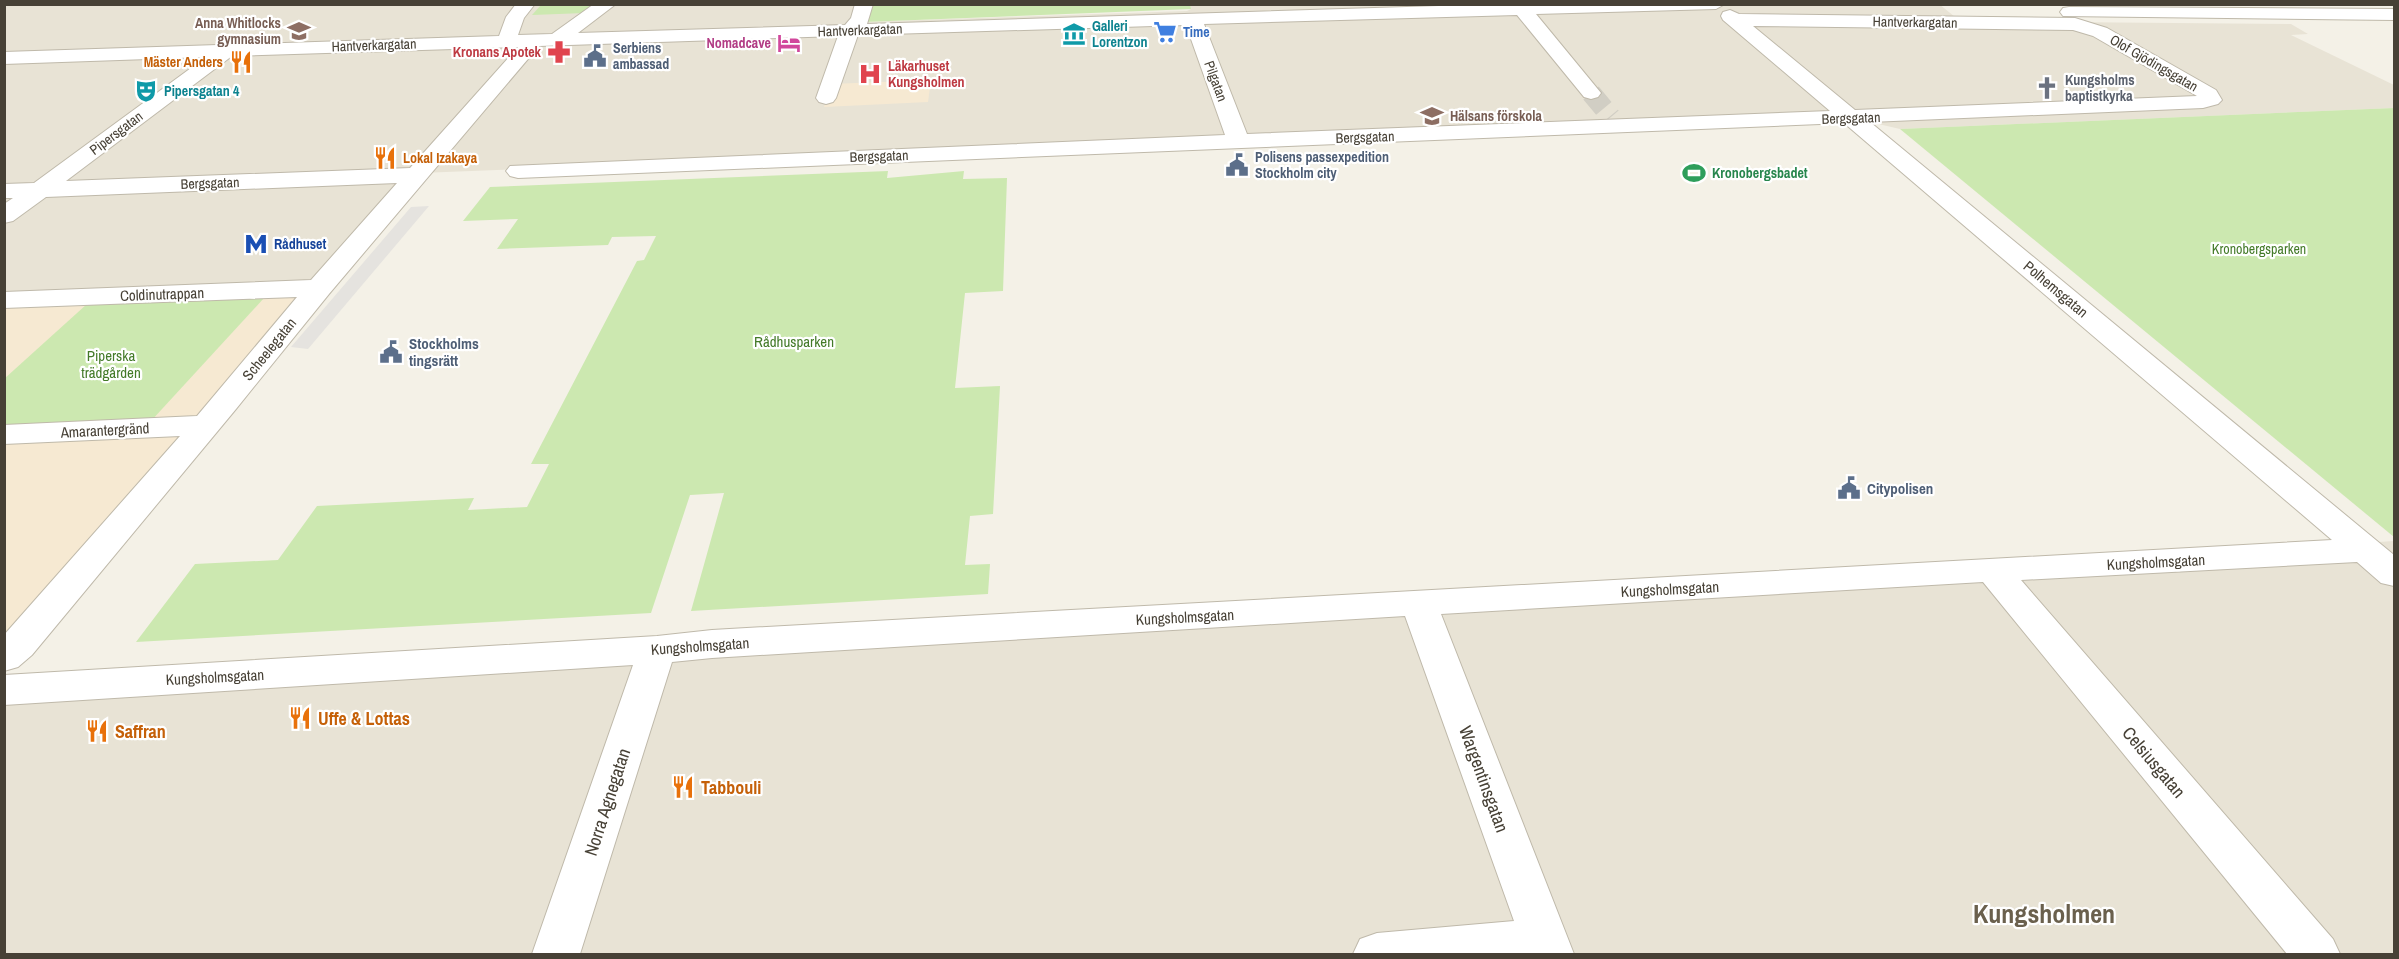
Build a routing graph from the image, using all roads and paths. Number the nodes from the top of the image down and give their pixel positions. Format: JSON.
{"nodes":[{"id":1,"x":526,"y":4,"type":"edge"},
{"id":2,"x":607,"y":4,"type":"edge"},
{"id":3,"x":864,"y":4,"type":"edge"},
{"id":4,"x":1717,"y":4,"type":"edge"},
{"id":5,"x":1423,"y":8,"type":"edge"},
{"id":6,"x":1522,"y":9,"type":"junction"},
{"id":7,"x":1212,"y":11,"type":"edge"},
{"id":8,"x":2394,"y":15,"type":"edge"},
{"id":9,"x":1193,"y":19,"type":"junction"},
{"id":10,"x":1735,"y":20,"type":"junction"},
{"id":11,"x":2094,"y":29,"type":"joint"},
{"id":12,"x":850,"y":30,"type":"junction"},
{"id":13,"x":533,"y":40,"type":"junction"},
{"id":14,"x":228,"y":50,"type":"junction"},
{"id":15,"x":4,"y":58,"type":"edge"},
{"id":16,"x":1591,"y":93,"type":"tunnel mouth"},
{"id":17,"x":826,"y":98,"type":"dead end"},
{"id":18,"x":2211,"y":100,"type":"joint"},
{"id":19,"x":1853,"y":118,"type":"junction"},
{"id":20,"x":1239,"y":142,"type":"junction"},
{"id":21,"x":518,"y":171,"type":"dead end"},
{"id":22,"x":416,"y":175,"type":"junction"},
{"id":23,"x":39,"y":190,"type":"junction"},
{"id":24,"x":4,"y":191,"type":"edge"},
{"id":25,"x":4,"y":216,"type":"edge"},
{"id":26,"x":319,"y":288,"type":"junction"},
{"id":27,"x":4,"y":300,"type":"edge"},
{"id":28,"x":205,"y":425,"type":"junction"},
{"id":29,"x":4,"y":435,"type":"edge"},
{"id":30,"x":2366,"y":550,"type":"junction"},
{"id":31,"x":1992,"y":570,"type":"junction"},
{"id":32,"x":2394,"y":574,"type":"edge"},
{"id":33,"x":1419,"y":604,"type":"junction"},
{"id":34,"x":657,"y":650,"type":"junction"},
{"id":35,"x":4,"y":657,"type":"edge"},
{"id":36,"x":4,"y":690,"type":"edge"},
{"id":37,"x":1547,"y":947,"type":"edge"},
{"id":38,"x":556,"y":954,"type":"edge"},
{"id":39,"x":1377,"y":954,"type":"edge"},
{"id":40,"x":2316,"y":954,"type":"edge"}],
"edges":[{"from":1,"to":13,"type":"street"},
{"from":2,"to":13,"type":"street"},
{"from":3,"to":12,"type":"street"},
{"from":4,"to":6,"type":"street","name":"Hantverkargatan"},
{"from":4,"to":8,"type":"street","name":"Hantverkargatan"},
{"from":4,"to":10,"type":"street","name":"Polhemsgatan"},
{"from":5,"to":6,"type":"street","name":"Hantverkargatan"},
{"from":5,"to":7,"type":"street","name":"Hantverkargatan"},
{"from":6,"to":16,"type":"street"},
{"from":7,"to":9,"type":"street","name":"Hantverkargatan"},
{"from":9,"to":12,"type":"street","name":"Hantverkargatan"},
{"from":9,"to":20,"type":"street","name":"Pilgatan"},
{"from":10,"to":11,"type":"street","name":"Hantverkargatan"},
{"from":10,"to":19,"type":"street","name":"Polhemsgatan"},
{"from":11,"to":18,"type":"street","name":"Olof Gjödingsgatan"},
{"from":12,"to":13,"type":"street","name":"Hantverkargatan"},
{"from":12,"to":17,"type":"street"},
{"from":13,"to":14,"type":"street","name":"Hantverkargatan"},
{"from":13,"to":22,"type":"street","name":"Scheelegatan"},
{"from":14,"to":15,"type":"street","name":"Hantverkargatan"},
{"from":14,"to":23,"type":"street","name":"Pipersgatan"},
{"from":18,"to":19,"type":"street","name":"Bergsgatan"},
{"from":19,"to":20,"type":"street","name":"Bergsgatan"},
{"from":19,"to":30,"type":"street","name":"Polhemsgatan"},
{"from":20,"to":21,"type":"street","name":"Bergsgatan"},
{"from":22,"to":23,"type":"street","name":"Bergsgatan"},
{"from":22,"to":26,"type":"street","name":"Scheelegatan"},
{"from":23,"to":24,"type":"street","name":"Bergsgatan"},
{"from":23,"to":25,"type":"street","name":"Pipersgatan"},
{"from":26,"to":27,"type":"street","name":"Coldinutrappan"},
{"from":26,"to":28,"type":"street","name":"Scheelegatan"},
{"from":28,"to":29,"type":"street","name":"Amarantergränd"},
{"from":28,"to":35,"type":"street","name":"Scheelegatan"},
{"from":30,"to":31,"type":"street","name":"Kungsholmsgatan"},
{"from":30,"to":32,"type":"street","name":"Polhemsgatan"},
{"from":31,"to":33,"type":"street","name":"Kungsholmsgatan"},
{"from":31,"to":40,"type":"street","name":"Celsiusgatan"},
{"from":33,"to":34,"type":"street","name":"Kungsholmsgatan"},
{"from":33,"to":37,"type":"street","name":"Wargentinsgatan"},
{"from":34,"to":36,"type":"street","name":"Kungsholmsgatan"},
{"from":34,"to":38,"type":"street","name":"Norra Agnegatan"},
{"from":37,"to":39,"type":"street"}]}
